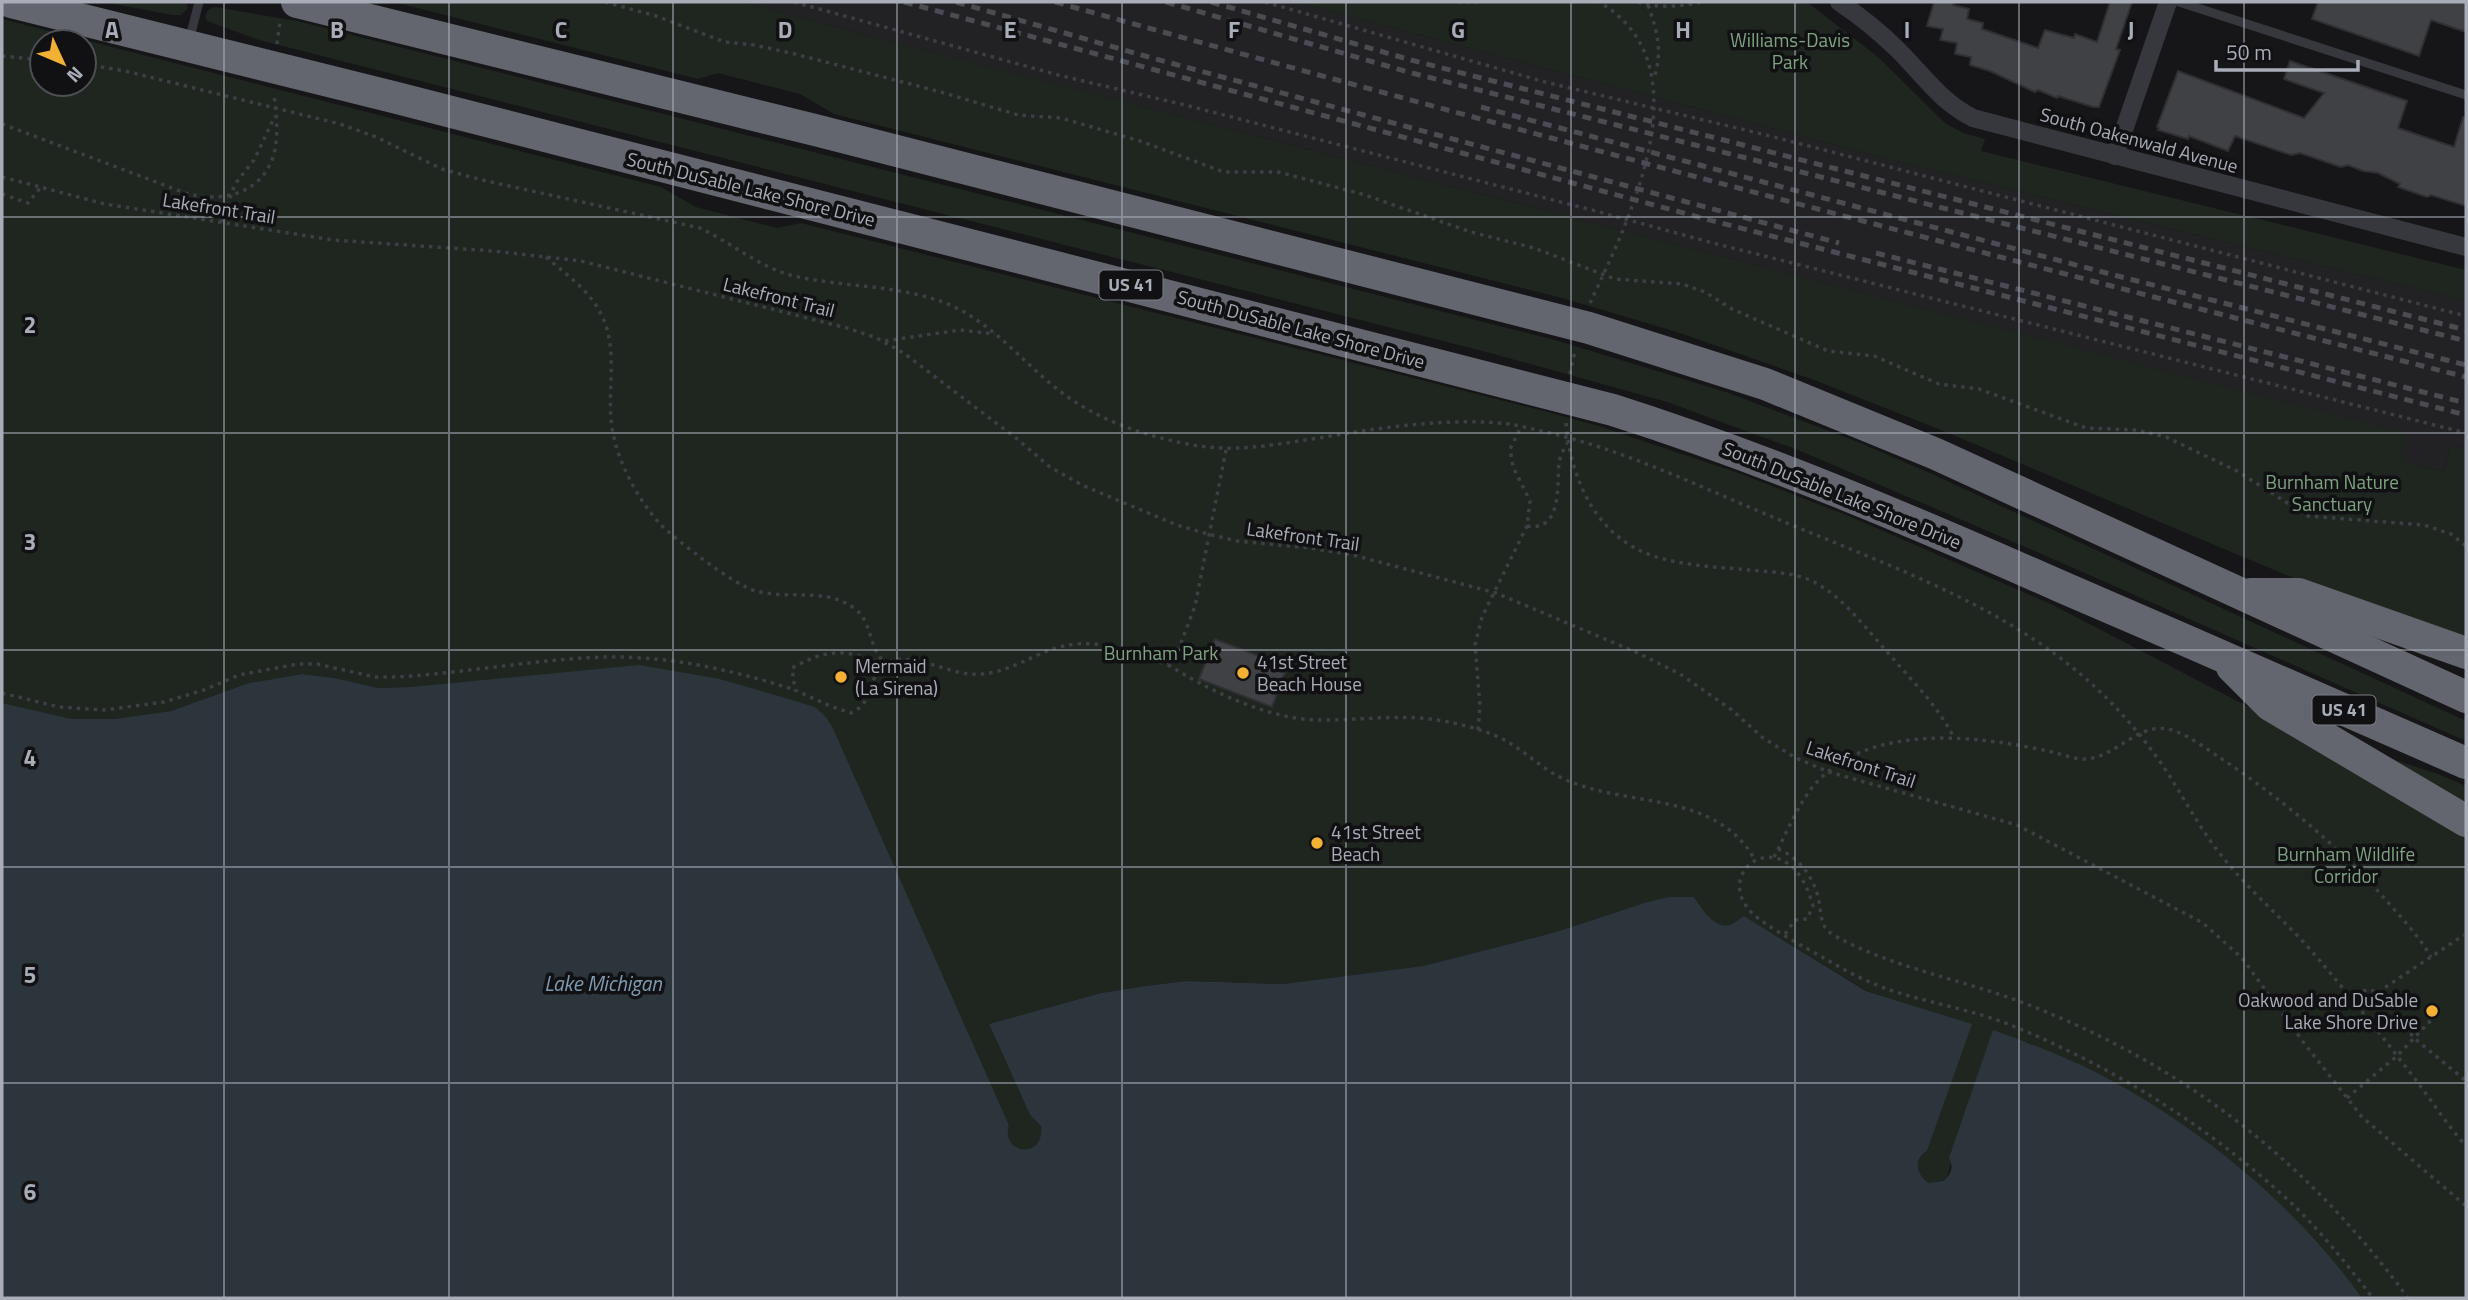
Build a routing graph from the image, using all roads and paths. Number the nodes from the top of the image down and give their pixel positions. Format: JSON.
{"nodes":[{"id":1,"x":11,"y":2,"type":"edge"},
{"id":2,"x":200,"y":2,"type":"edge"},
{"id":3,"x":605,"y":2,"type":"edge"},
{"id":4,"x":794,"y":2,"type":"edge"},
{"id":5,"x":1265,"y":2,"type":"edge"},
{"id":6,"x":1458,"y":2,"type":"edge"},
{"id":7,"x":1482,"y":2,"type":"edge"},
{"id":8,"x":1599,"y":2,"type":"edge"},
{"id":9,"x":1638,"y":2,"type":"edge"},
{"id":10,"x":1700,"y":2,"type":"edge"},
{"id":11,"x":1839,"y":2,"type":"edge"},
{"id":12,"x":2168,"y":2,"type":"edge"},
{"id":13,"x":2179,"y":2,"type":"edge"},
{"id":14,"x":1648,"y":5,"type":"junction"},
{"id":15,"x":289,"y":7,"type":"edge"},
{"id":16,"x":188,"y":46,"type":"junction"},
{"id":17,"x":276,"y":52,"type":"dead end"},
{"id":18,"x":2,"y":56,"type":"edge"},
{"id":19,"x":28,"y":59,"type":"edge"},
{"id":20,"x":98,"y":66,"type":"edge"},
{"id":21,"x":1653,"y":81,"type":"junction"},
{"id":22,"x":2466,"y":81,"type":"edge"},
{"id":23,"x":274,"y":92,"type":"dead end"},
{"id":24,"x":2464,"y":94,"type":"edge"},
{"id":25,"x":276,"y":115,"type":"junction"},
{"id":26,"x":2,"y":124,"type":"edge"},
{"id":27,"x":2115,"y":156,"type":"junction"},
{"id":28,"x":2,"y":177,"type":"edge"},
{"id":29,"x":41,"y":187,"type":"junction"},
{"id":30,"x":2,"y":194,"type":"edge"},
{"id":31,"x":221,"y":222,"type":"junction"},
{"id":32,"x":2466,"y":247,"type":"edge"},
{"id":33,"x":546,"y":257,"type":"junction"},
{"id":34,"x":1589,"y":305,"type":"dead end"},
{"id":35,"x":2466,"y":316,"type":"edge"},
{"id":36,"x":995,"y":334,"type":"junction"},
{"id":37,"x":883,"y":341,"type":"junction"},
{"id":38,"x":1576,"y":346,"type":"dead end"},
{"id":39,"x":1569,"y":379,"type":"dead end"},
{"id":40,"x":1565,"y":419,"type":"dead end"},
{"id":41,"x":1521,"y":427,"type":"junction"},
{"id":42,"x":2466,"y":433,"type":"edge"},
{"id":43,"x":1567,"y":442,"type":"junction"},
{"id":44,"x":1226,"y":450,"type":"junction"},
{"id":45,"x":1527,"y":526,"type":"junction"},
{"id":46,"x":1208,"y":534,"type":"junction"},
{"id":47,"x":2466,"y":546,"type":"edge"},
{"id":48,"x":1496,"y":593,"type":"junction"},
{"id":49,"x":2242,"y":595,"type":"junction"},
{"id":50,"x":2466,"y":653,"type":"edge"},
{"id":51,"x":2221,"y":656,"type":"junction"},
{"id":52,"x":885,"y":663,"type":"junction"},
{"id":53,"x":1168,"y":665,"type":"junction"},
{"id":54,"x":795,"y":690,"type":"junction"},
{"id":55,"x":2,"y":693,"type":"edge"},
{"id":56,"x":2466,"y":697,"type":"edge"},
{"id":57,"x":1478,"y":730,"type":"junction"},
{"id":58,"x":2137,"y":733,"type":"junction"},
{"id":59,"x":1954,"y":738,"type":"junction"},
{"id":60,"x":2466,"y":763,"type":"edge"},
{"id":61,"x":1829,"y":772,"type":"junction"},
{"id":62,"x":2466,"y":821,"type":"edge"},
{"id":63,"x":1778,"y":849,"type":"junction"},
{"id":64,"x":1774,"y":857,"type":"junction"},
{"id":65,"x":1755,"y":860,"type":"junction"},
{"id":66,"x":1785,"y":934,"type":"junction"},
{"id":67,"x":2464,"y":935,"type":"dead end"},
{"id":68,"x":2431,"y":957,"type":"junction"},
{"id":69,"x":2378,"y":992,"type":"junction"},
{"id":70,"x":2346,"y":993,"type":"junction"},
{"id":71,"x":2436,"y":1015,"type":"dead end"},
{"id":72,"x":2414,"y":1038,"type":"junction"},
{"id":73,"x":2397,"y":1056,"type":"junction"},
{"id":74,"x":2466,"y":1081,"type":"edge"},
{"id":75,"x":2347,"y":1098,"type":"junction"},
{"id":76,"x":2466,"y":1146,"type":"edge"},
{"id":77,"x":2466,"y":1206,"type":"edge"},
{"id":78,"x":2373,"y":1298,"type":"edge"},
{"id":79,"x":2408,"y":1298,"type":"edge"}],
"edges":[{"from":1,"to":16,"type":"highway","name":"South DuSable Lake Shore Drive","number":"US 41"},
{"from":2,"to":16,"type":"lane"},
{"from":3,"to":47,"type":"path"},
{"from":4,"to":42,"type":"path"},
{"from":5,"to":35,"type":"path"},
{"from":6,"to":7,"type":"path"},
{"from":8,"to":21,"type":"path"},
{"from":9,"to":14,"type":"path"},
{"from":10,"to":14,"type":"path"},
{"from":11,"to":27,"type":"street","name":"South Oakenwald Avenue"},
{"from":12,"to":27,"type":"street"},
{"from":13,"to":24,"type":"lane"},
{"from":14,"to":21,"type":"path"},
{"from":15,"to":17,"type":"path"},
{"from":15,"to":49,"type":"highway"},
{"from":16,"to":51,"type":"highway","name":"South DuSable Lake Shore Drive","number":"US 41"},
{"from":18,"to":19,"type":"path"},
{"from":20,"to":36,"type":"path","name":"Lakefront Trail"},
{"from":21,"to":34,"type":"path"},
{"from":22,"to":24,"type":"lane"},
{"from":23,"to":25,"type":"path"},
{"from":25,"to":26,"type":"path"},
{"from":25,"to":31,"type":"path"},
{"from":27,"to":32,"type":"street","name":"South Oakenwald Avenue"},
{"from":28,"to":29,"type":"path","name":"Lakefront Trail"},
{"from":29,"to":30,"type":"path"},
{"from":29,"to":31,"type":"path","name":"Lakefront Trail"},
{"from":31,"to":33,"type":"path","name":"Lakefront Trail"},
{"from":33,"to":37,"type":"path","name":"Lakefront Trail"},
{"from":33,"to":52,"type":"path"},
{"from":36,"to":37,"type":"path"},
{"from":36,"to":44,"type":"path","name":"Lakefront Trail"},
{"from":37,"to":46,"type":"path","name":"Lakefront Trail"},
{"from":38,"to":39,"type":"path"},
{"from":40,"to":43,"type":"path"},
{"from":41,"to":44,"type":"path","name":"Lakefront Trail"},
{"from":41,"to":45,"type":"path"},
{"from":41,"to":58,"type":"path","name":"Lakefront Trail"},
{"from":43,"to":45,"type":"path"},
{"from":43,"to":59,"type":"path"},
{"from":44,"to":46,"type":"path"},
{"from":45,"to":48,"type":"path"},
{"from":46,"to":48,"type":"path","name":"Lakefront Trail"},
{"from":46,"to":53,"type":"path"},
{"from":48,"to":57,"type":"path"},
{"from":48,"to":61,"type":"path","name":"Lakefront Trail"},
{"from":49,"to":50,"type":"highway"},
{"from":49,"to":56,"type":"highway"},
{"from":51,"to":60,"type":"highway","name":"South DuSable Lake Shore Drive","number":"US 41"},
{"from":51,"to":62,"type":"highway"},
{"from":52,"to":53,"type":"path"},
{"from":52,"to":54,"type":"path"},
{"from":52,"to":54,"type":"path"},
{"from":53,"to":57,"type":"path"},
{"from":54,"to":55,"type":"path"},
{"from":57,"to":65,"type":"path"},
{"from":58,"to":59,"type":"path"},
{"from":58,"to":68,"type":"path"},
{"from":58,"to":70,"type":"path","name":"Lakefront Trail"},
{"from":59,"to":61,"type":"path"},
{"from":61,"to":63,"type":"path"},
{"from":61,"to":75,"type":"path","name":"Lakefront Trail"},
{"from":63,"to":64,"type":"path"},
{"from":63,"to":79,"type":"path"},
{"from":64,"to":65,"type":"path"},
{"from":64,"to":66,"type":"path"},
{"from":65,"to":66,"type":"path"},
{"from":66,"to":78,"type":"path"},
{"from":67,"to":68,"type":"path"},
{"from":68,"to":69,"type":"path"},
{"from":69,"to":70,"type":"path"},
{"from":69,"to":72,"type":"path"},
{"from":70,"to":73,"type":"path","name":"Lakefront Trail"},
{"from":71,"to":72,"type":"path"},
{"from":72,"to":73,"type":"path"},
{"from":72,"to":74,"type":"path"},
{"from":73,"to":75,"type":"path"},
{"from":73,"to":76,"type":"path","name":"Lakefront Trail"},
{"from":75,"to":77,"type":"path","name":"Lakefront Trail"}]}
